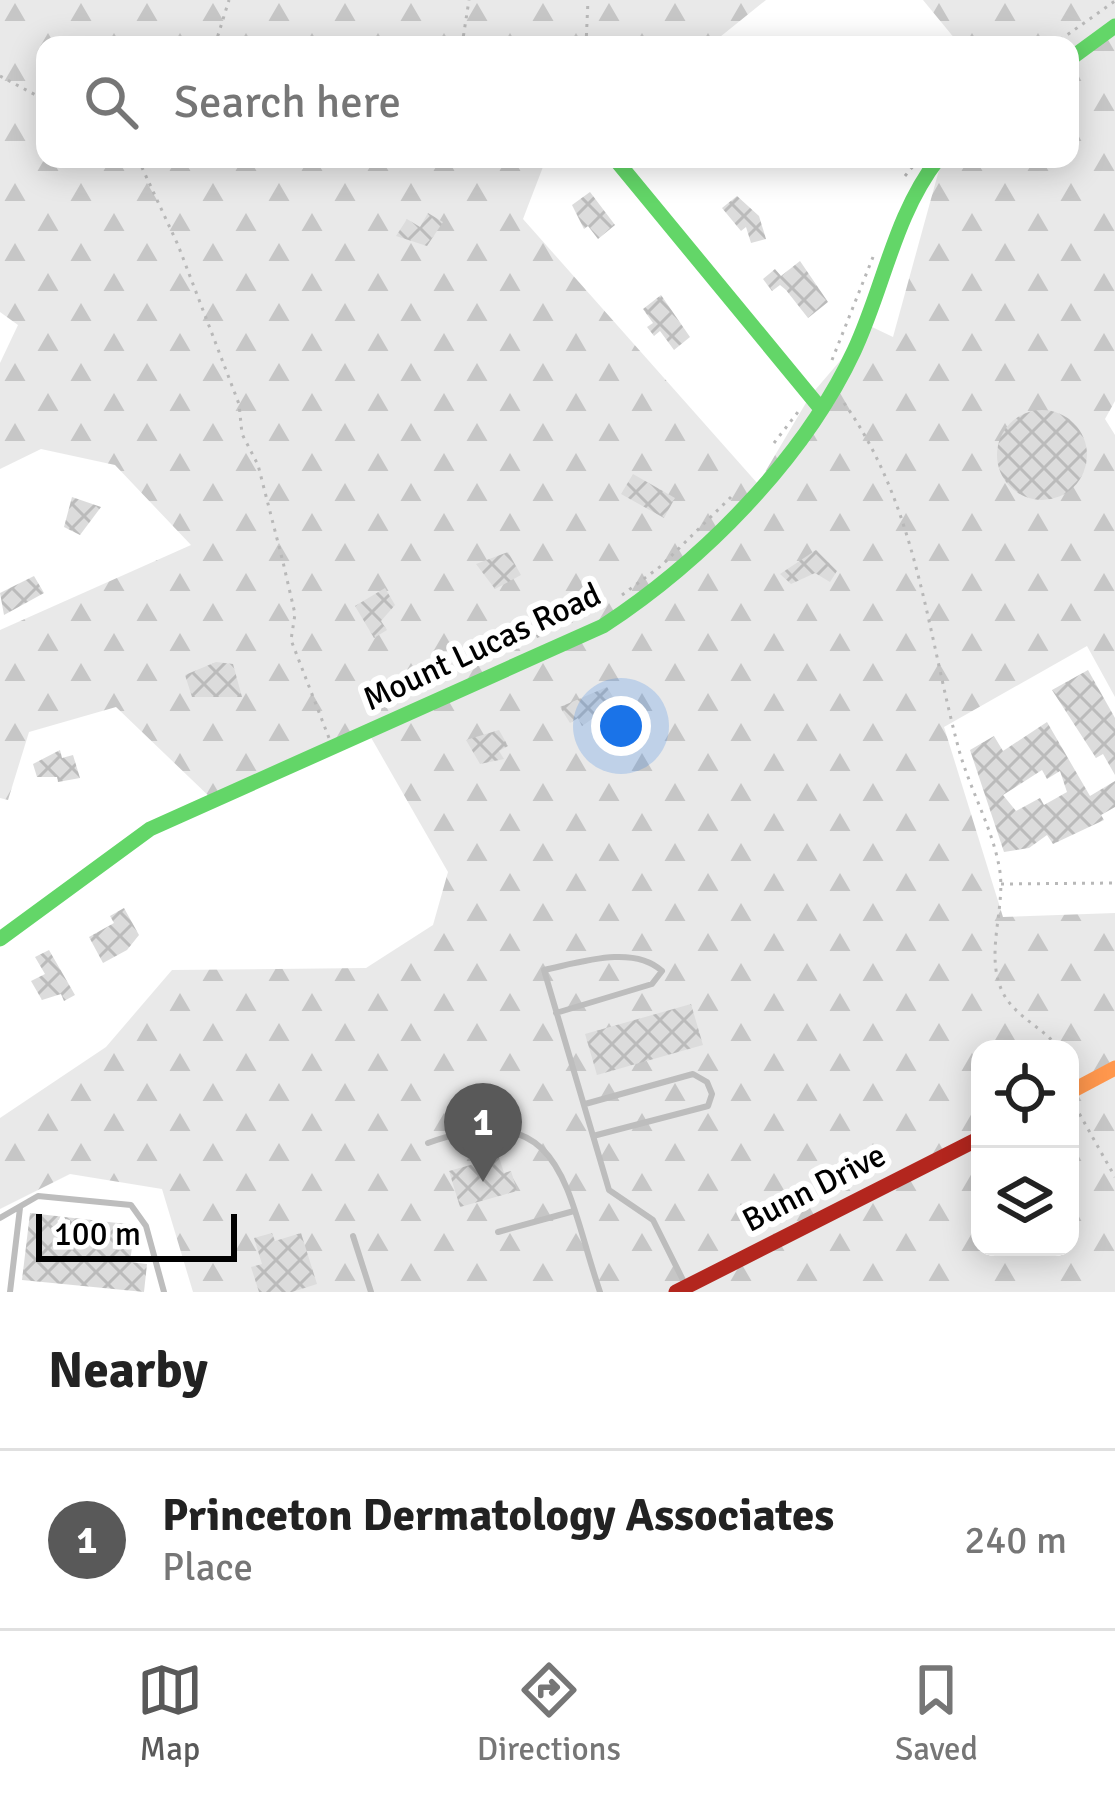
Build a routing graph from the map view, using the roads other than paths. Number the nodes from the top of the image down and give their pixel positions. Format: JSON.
{"nodes":[{"id":1,"x":1115,"y":26,"type":"edge"},
{"id":2,"x":1079,"y":52,"type":"edge"},
{"id":3,"x":622,"y":168,"type":"edge"},
{"id":4,"x":932,"y":168,"type":"edge"},
{"id":5,"x":816,"y":403,"type":"junction"},
{"id":6,"x":0,"y":939,"type":"edge"},
{"id":7,"x":556,"y":1013,"type":"junction"},
{"id":8,"x":1115,"y":1068,"type":"edge"},
{"id":9,"x":1079,"y":1089,"type":"edge"},
{"id":10,"x":584,"y":1105,"type":"junction"},
{"id":11,"x":593,"y":1136,"type":"junction"},
{"id":12,"x":428,"y":1143,"type":"dead end"},
{"id":13,"x":971,"y":1143,"type":"edge"},
{"id":14,"x":20,"y":1208,"type":"junction"},
{"id":15,"x":574,"y":1211,"type":"junction"},
{"id":16,"x":0,"y":1218,"type":"edge"},
{"id":17,"x":498,"y":1232,"type":"dead end"},
{"id":18,"x":353,"y":1236,"type":"dead end"},
{"id":19,"x":681,"y":1290,"type":"edge"},
{"id":20,"x":10,"y":1292,"type":"edge"},
{"id":21,"x":164,"y":1292,"type":"edge"},
{"id":22,"x":371,"y":1292,"type":"edge"},
{"id":23,"x":600,"y":1292,"type":"edge"}],
"edges":[{"from":1,"to":2,"type":"street"},
{"from":3,"to":5,"type":"street"},
{"from":4,"to":5,"type":"street","name":"Mount Lucas Road"},
{"from":5,"to":6,"type":"street","name":"Mount Lucas Road"},
{"from":7,"to":7,"type":"lane"},
{"from":7,"to":10,"type":"lane"},
{"from":8,"to":9,"type":"street"},
{"from":10,"to":11,"type":"lane"},
{"from":10,"to":11,"type":"lane"},
{"from":11,"to":19,"type":"lane"},
{"from":12,"to":15,"type":"lane"},
{"from":13,"to":19,"type":"street","name":"Bunn Drive"},
{"from":14,"to":16,"type":"lane"},
{"from":14,"to":20,"type":"lane"},
{"from":14,"to":21,"type":"lane"},
{"from":15,"to":17,"type":"lane"},
{"from":15,"to":23,"type":"lane"},
{"from":18,"to":22,"type":"lane"}]}
